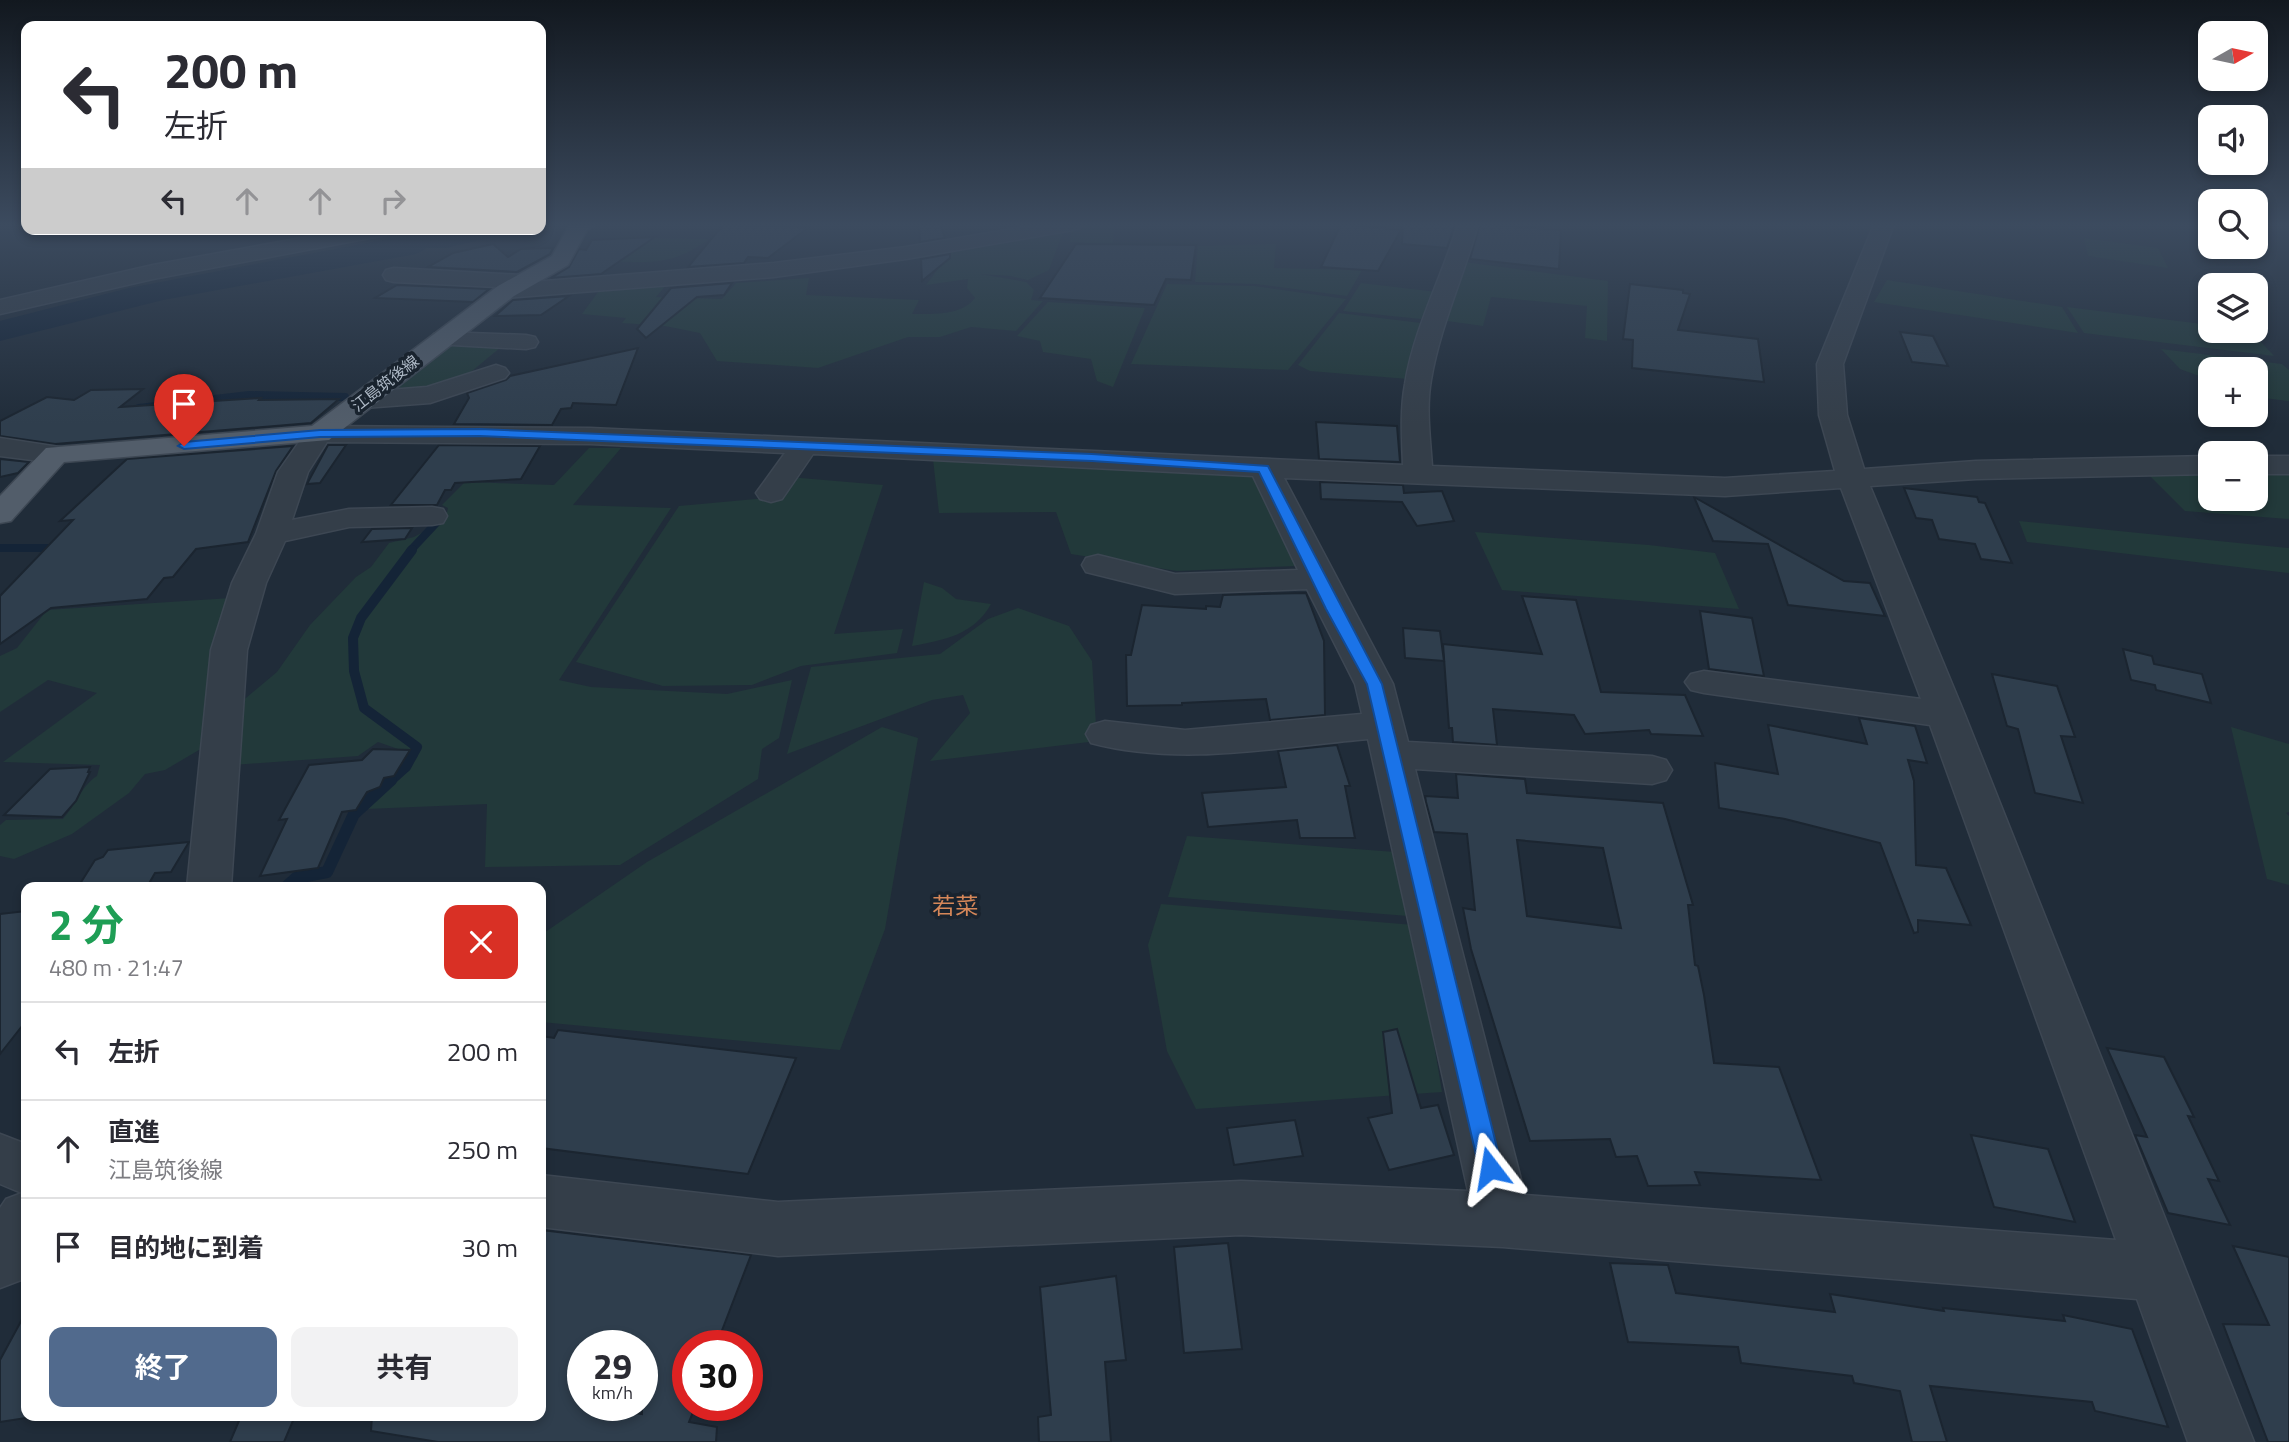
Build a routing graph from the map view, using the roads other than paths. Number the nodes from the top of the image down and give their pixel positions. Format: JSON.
{"nodes":[{"id":1,"x":69,"y":291,"type":"edge"},
{"id":2,"x":507,"y":291,"type":"edge"},
{"id":3,"x":1448,"y":291,"type":"edge"},
{"id":4,"x":1858,"y":291,"type":"edge"},
{"id":5,"x":0,"y":307,"type":"edge"},
{"id":6,"x":443,"y":339,"type":"junction"},
{"id":7,"x":526,"y":342,"type":"dead end"},
{"id":8,"x":496,"y":373,"type":"dead end"},
{"id":9,"x":364,"y":400,"type":"junction"},
{"id":10,"x":320,"y":434,"type":"junction"},
{"id":11,"x":804,"y":446,"type":"junction"},
{"id":12,"x":0,"y":447,"type":"edge"},
{"id":13,"x":56,"y":454,"type":"junction"},
{"id":14,"x":2198,"y":465,"type":"edge"},
{"id":15,"x":2268,"y":465,"type":"edge"},
{"id":16,"x":2289,"y":465,"type":"edge"},
{"id":17,"x":1264,"y":468,"type":"junction"},
{"id":18,"x":1418,"y":475,"type":"junction"},
{"id":19,"x":1853,"y":480,"type":"junction"},
{"id":20,"x":771,"y":493,"type":"dead end"},
{"id":21,"x":0,"y":514,"type":"edge"},
{"id":22,"x":432,"y":516,"type":"dead end"},
{"id":23,"x":272,"y":534,"type":"junction"},
{"id":24,"x":1098,"y":565,"type":"dead end"},
{"id":25,"x":1319,"y":579,"type":"junction"},
{"id":26,"x":1704,"y":682,"type":"dead end"},
{"id":27,"x":1946,"y":715,"type":"junction"},
{"id":28,"x":1105,"y":734,"type":"dead end"},
{"id":29,"x":1387,"y":740,"type":"junction"},
{"id":30,"x":1652,"y":770,"type":"dead end"},
{"id":31,"x":209,"y":882,"type":"edge"},
{"id":32,"x":0,"y":1159,"type":"edge"},
{"id":33,"x":21,"y":1167,"type":"edge"},
{"id":34,"x":546,"y":1202,"type":"edge"},
{"id":35,"x":1503,"y":1220,"type":"junction"},
{"id":36,"x":21,"y":1226,"type":"edge"},
{"id":37,"x":0,"y":1260,"type":"edge"},
{"id":38,"x":2155,"y":1272,"type":"junction"},
{"id":39,"x":2221,"y":1442,"type":"edge"}],
"edges":[{"from":1,"to":5,"type":"street"},
{"from":2,"to":6,"type":"main road","name":"江島筑後線"},
{"from":3,"to":18,"type":"street"},
{"from":4,"to":19,"type":"street"},
{"from":6,"to":7,"type":"street"},
{"from":6,"to":9,"type":"main road","name":"江島筑後線"},
{"from":8,"to":9,"type":"street"},
{"from":9,"to":10,"type":"main road","name":"江島筑後線"},
{"from":10,"to":11,"type":"street"},
{"from":10,"to":13,"type":"main road"},
{"from":10,"to":23,"type":"street"},
{"from":11,"to":17,"type":"street"},
{"from":11,"to":20,"type":"street"},
{"from":12,"to":13,"type":"street"},
{"from":13,"to":21,"type":"main road"},
{"from":14,"to":19,"type":"street"},
{"from":15,"to":16,"type":"street"},
{"from":17,"to":18,"type":"street"},
{"from":17,"to":25,"type":"street"},
{"from":18,"to":19,"type":"street"},
{"from":19,"to":27,"type":"street"},
{"from":22,"to":23,"type":"street"},
{"from":23,"to":31,"type":"street"},
{"from":24,"to":25,"type":"street"},
{"from":25,"to":29,"type":"street"},
{"from":26,"to":27,"type":"street"},
{"from":27,"to":38,"type":"street"},
{"from":28,"to":29,"type":"street"},
{"from":29,"to":30,"type":"street"},
{"from":29,"to":35,"type":"street"},
{"from":32,"to":33,"type":"street"},
{"from":34,"to":35,"type":"street"},
{"from":35,"to":38,"type":"street"},
{"from":36,"to":37,"type":"street"},
{"from":38,"to":39,"type":"street"}]}
